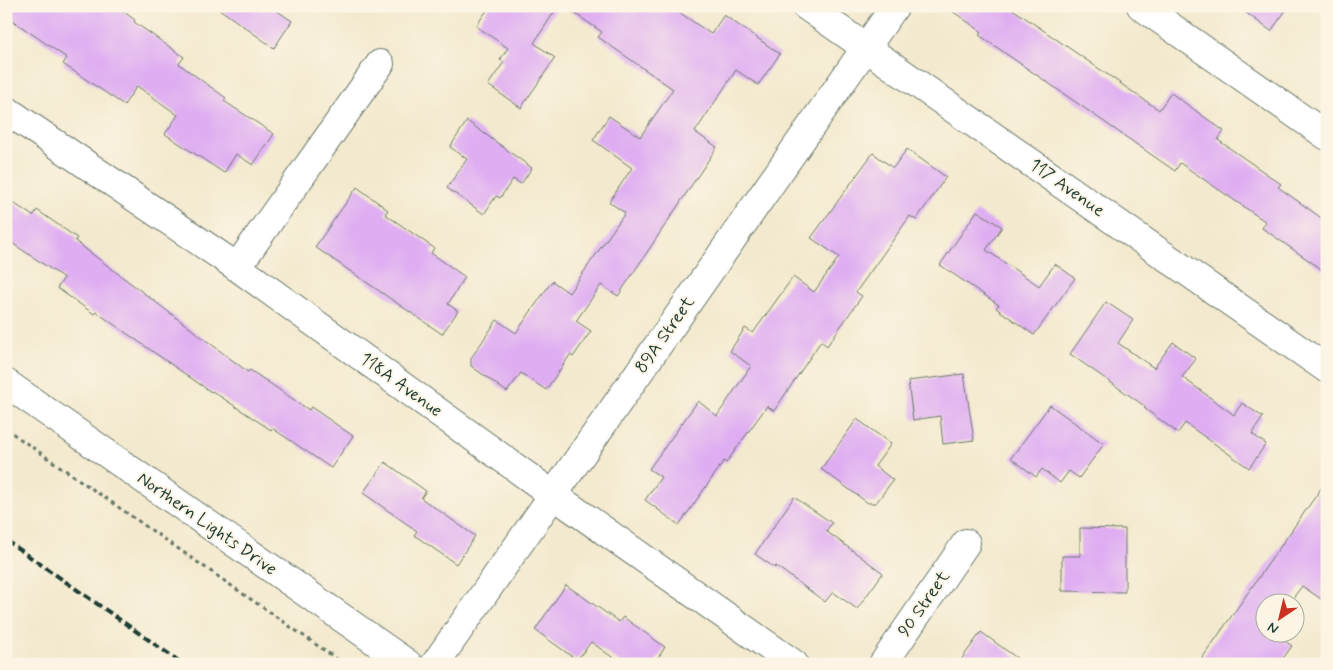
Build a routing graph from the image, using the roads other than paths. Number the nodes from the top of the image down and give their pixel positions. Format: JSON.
{"nodes":[{"id":1,"x":806,"y":6,"type":"edge"},
{"id":2,"x":896,"y":6,"type":"edge"},
{"id":3,"x":1141,"y":6,"type":"edge"},
{"id":4,"x":866,"y":48,"type":"junction"},
{"id":5,"x":380,"y":64,"type":"dead end"},
{"id":6,"x":6,"y":110,"type":"edge"},
{"id":7,"x":1327,"y":136,"type":"edge"},
{"id":8,"x":237,"y":267,"type":"junction"},
{"id":9,"x":1327,"y":369,"type":"edge"},
{"id":10,"x":6,"y":383,"type":"edge"},
{"id":11,"x":552,"y":494,"type":"junction"},
{"id":12,"x":966,"y":543,"type":"dead end"},
{"id":13,"x":408,"y":664,"type":"edge"},
{"id":14,"x":435,"y":664,"type":"edge"},
{"id":15,"x":794,"y":664,"type":"edge"},
{"id":16,"x":883,"y":664,"type":"edge"}],
"edges":[{"from":1,"to":4,"type":"street","name":"117 Avenue"},
{"from":2,"to":4,"type":"street","name":"89A Street"},
{"from":3,"to":7,"type":"street"},
{"from":4,"to":9,"type":"street","name":"117 Avenue"},
{"from":4,"to":11,"type":"street","name":"89A Street"},
{"from":5,"to":8,"type":"street"},
{"from":6,"to":8,"type":"street","name":"118A Avenue"},
{"from":8,"to":11,"type":"street","name":"118A Avenue"},
{"from":10,"to":13,"type":"street","name":"Northern Lights Drive"},
{"from":11,"to":14,"type":"street","name":"89A Street"},
{"from":11,"to":15,"type":"street","name":"118A Avenue"},
{"from":12,"to":16,"type":"street","name":"90 Street"}]}
